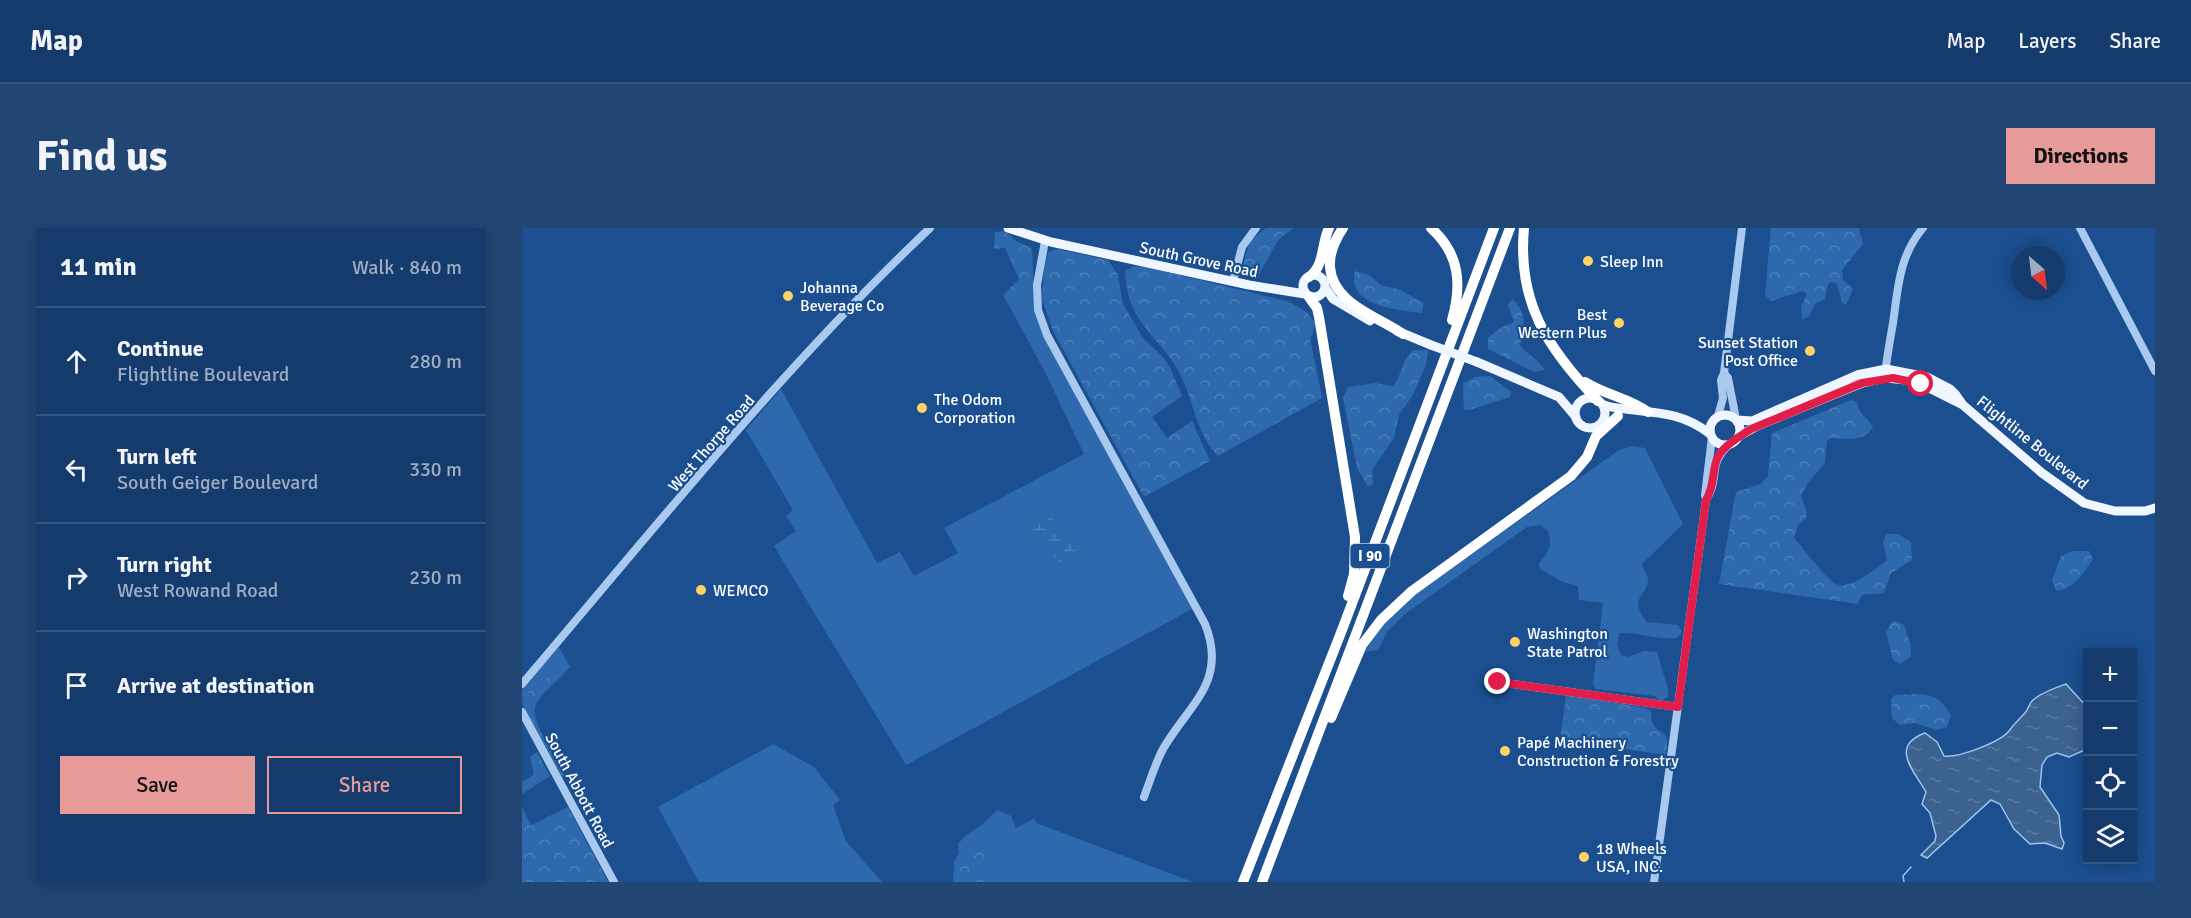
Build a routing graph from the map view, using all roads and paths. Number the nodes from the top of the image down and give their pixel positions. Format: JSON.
{"nodes":[{"id":1,"x":930,"y":228,"type":"edge"},
{"id":2,"x":1008,"y":228,"type":"edge"},
{"id":3,"x":1256,"y":228,"type":"edge"},
{"id":4,"x":1329,"y":228,"type":"edge"},
{"id":5,"x":1343,"y":228,"type":"edge"},
{"id":6,"x":1431,"y":228,"type":"edge"},
{"id":7,"x":1494,"y":228,"type":"edge"},
{"id":8,"x":1510,"y":228,"type":"edge"},
{"id":9,"x":1524,"y":228,"type":"edge"},
{"id":10,"x":1742,"y":228,"type":"edge"},
{"id":11,"x":1923,"y":228,"type":"edge"},
{"id":12,"x":2080,"y":228,"type":"edge"},
{"id":13,"x":1045,"y":241,"type":"junction"},
{"id":14,"x":1307,"y":278,"type":"junction"},
{"id":15,"x":1233,"y":281,"type":"junction"},
{"id":16,"x":1325,"y":287,"type":"junction"},
{"id":17,"x":1280,"y":289,"type":"junction"},
{"id":18,"x":1310,"y":296,"type":"junction"},
{"id":19,"x":1372,"y":321,"type":"junction"},
{"id":20,"x":1403,"y":334,"type":"junction"},
{"id":21,"x":1450,"y":344,"type":"junction"},
{"id":22,"x":2155,"y":371,"type":"edge"},
{"id":23,"x":1572,"y":373,"type":"junction"},
{"id":24,"x":1724,"y":373,"type":"junction"},
{"id":25,"x":1885,"y":374,"type":"junction"},
{"id":26,"x":1559,"y":397,"type":"junction"},
{"id":27,"x":1596,"y":401,"type":"junction"},
{"id":28,"x":1643,"y":411,"type":"junction"},
{"id":29,"x":1618,"y":416,"type":"junction"},
{"id":30,"x":1576,"y":417,"type":"junction"},
{"id":31,"x":1716,"y":417,"type":"junction"},
{"id":32,"x":1736,"y":419,"type":"junction"},
{"id":33,"x":1693,"y":421,"type":"junction"},
{"id":34,"x":1598,"y":425,"type":"junction"},
{"id":35,"x":1711,"y":436,"type":"junction"},
{"id":36,"x":1739,"y":436,"type":"junction"},
{"id":37,"x":1730,"y":444,"type":"junction"},
{"id":38,"x":1582,"y":463,"type":"junction"},
{"id":39,"x":1706,"y":500,"type":"junction"},
{"id":40,"x":2155,"y":507,"type":"edge"},
{"id":41,"x":1342,"y":630,"type":"junction"},
{"id":42,"x":1491,"y":681,"type":"dead end"},
{"id":43,"x":522,"y":684,"type":"edge"},
{"id":44,"x":1678,"y":707,"type":"junction"},
{"id":45,"x":522,"y":712,"type":"edge"},
{"id":46,"x":1303,"y":772,"type":"junction"},
{"id":47,"x":1144,"y":797,"type":"dead end"},
{"id":48,"x":614,"y":882,"type":"edge"},
{"id":49,"x":1244,"y":882,"type":"edge"},
{"id":50,"x":1262,"y":882,"type":"edge"},
{"id":51,"x":1654,"y":882,"type":"edge"}],
"edges":[{"from":1,"to":43,"type":"street","name":"West Thorpe Road"},
{"from":2,"to":13,"type":"main road","name":"South Grove Road"},
{"from":3,"to":15,"type":"street"},
{"from":4,"to":14,"type":"highway"},
{"from":5,"to":20,"type":"highway"},
{"from":6,"to":21,"type":"highway"},
{"from":7,"to":21,"type":"highway","number":"I 90"},
{"from":8,"to":46,"type":"highway","number":"I 90"},
{"from":9,"to":23,"type":"highway"},
{"from":10,"to":24,"type":"street"},
{"from":11,"to":25,"type":"street"},
{"from":12,"to":22,"type":"street"},
{"from":13,"to":15,"type":"main road","name":"South Grove Road"},
{"from":13,"to":47,"type":"street"},
{"from":14,"to":16,"type":"main road"},
{"from":14,"to":17,"type":"main road"},
{"from":14,"to":18,"type":"main road"},
{"from":15,"to":17,"type":"main road","name":"South Grove Road"},
{"from":16,"to":18,"type":"main road"},
{"from":16,"to":19,"type":"main road","name":"South Grove Road"},
{"from":17,"to":18,"type":"main road","name":"South Grove Road"},
{"from":18,"to":19,"type":"main road","name":"South Grove Road"},
{"from":18,"to":41,"type":"highway"},
{"from":19,"to":20,"type":"main road","name":"South Grove Road"},
{"from":20,"to":26,"type":"main road","name":"South Grove Road","bridge":true},
{"from":21,"to":41,"type":"highway","number":"I 90"},
{"from":23,"to":27,"type":"highway"},
{"from":23,"to":28,"type":"highway"},
{"from":24,"to":31,"type":"street"},
{"from":24,"to":32,"type":"street"},
{"from":25,"to":32,"type":"main road","name":"Flightline Boulevard"},
{"from":25,"to":36,"type":"main road","name":"Flightline Boulevard"},
{"from":25,"to":40,"type":"main road","name":"Flightline Boulevard"},
{"from":26,"to":27,"type":"main road","name":"South Grove Road"},
{"from":26,"to":30,"type":"main road","name":"South Grove Road"},
{"from":27,"to":28,"type":"main road","name":"South Grove Road"},
{"from":27,"to":30,"type":"main road"},
{"from":27,"to":34,"type":"main road"},
{"from":28,"to":29,"type":"main road","name":"South Grove Road"},
{"from":28,"to":33,"type":"main road","name":"South Grove Road"},
{"from":29,"to":34,"type":"main road","name":"South Grove Road"},
{"from":29,"to":38,"type":"highway"},
{"from":30,"to":34,"type":"main road"},
{"from":31,"to":32,"type":"main road"},
{"from":31,"to":33,"type":"main road","name":"South Grove Road"},
{"from":31,"to":35,"type":"main road"},
{"from":32,"to":36,"type":"main road"},
{"from":33,"to":35,"type":"main road","name":"South Grove Road"},
{"from":34,"to":38,"type":"highway"},
{"from":35,"to":37,"type":"main road"},
{"from":35,"to":39,"type":"street"},
{"from":36,"to":37,"type":"main road"},
{"from":37,"to":39,"type":"street"},
{"from":38,"to":46,"type":"highway"},
{"from":39,"to":44,"type":"street"},
{"from":41,"to":49,"type":"highway","number":"I 90"},
{"from":42,"to":44,"type":"street"},
{"from":44,"to":51,"type":"street"},
{"from":45,"to":48,"type":"street","name":"South Abbott Road"},
{"from":46,"to":50,"type":"highway","number":"I 90"}]}
